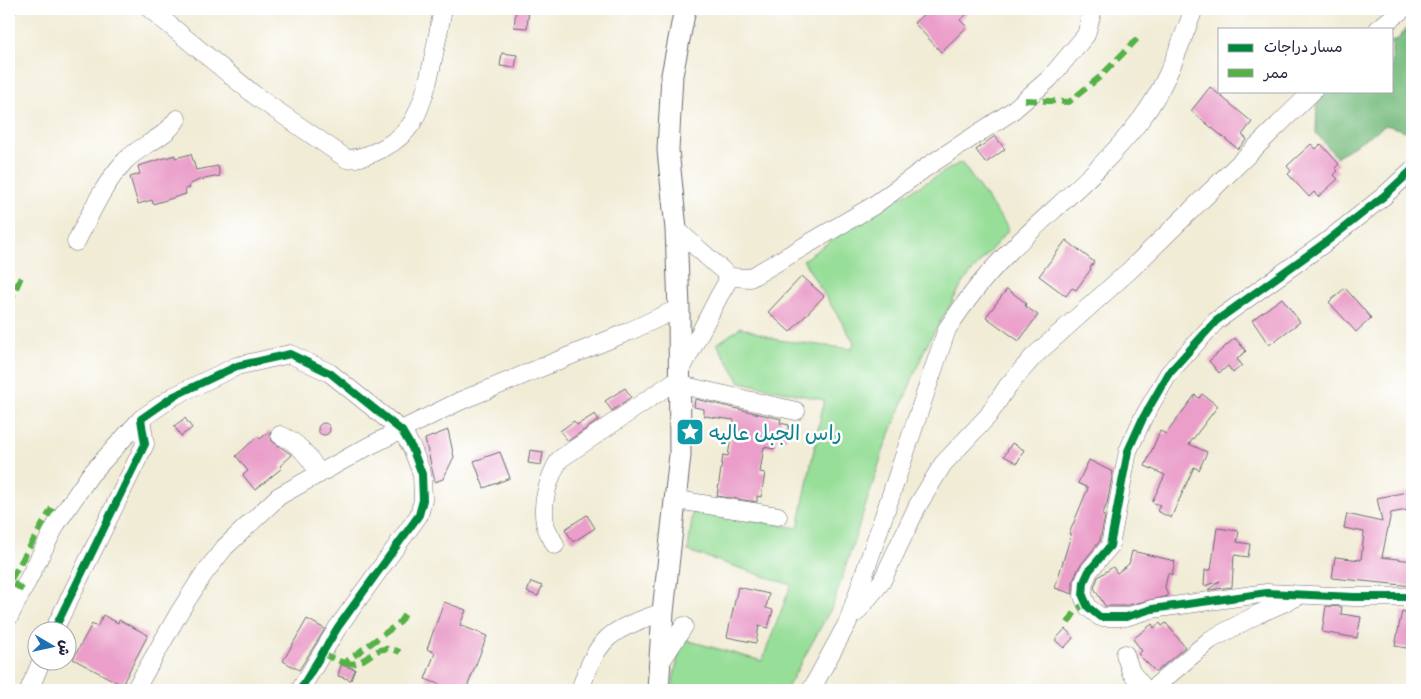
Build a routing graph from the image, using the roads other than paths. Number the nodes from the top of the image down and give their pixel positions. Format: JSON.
{"nodes":[{"id":1,"x":150,"y":9,"type":"edge"},
{"id":2,"x":443,"y":9,"type":"edge"},
{"id":3,"x":685,"y":9,"type":"edge"},
{"id":4,"x":1093,"y":9,"type":"edge"},
{"id":5,"x":1194,"y":9,"type":"edge"},
{"id":6,"x":1403,"y":9,"type":"edge"},
{"id":7,"x":1379,"y":28,"type":"edge"},
{"id":8,"x":1312,"y":92,"type":"edge"},
{"id":9,"x":177,"y":119,"type":"dead end"},
{"id":10,"x":1412,"y":170,"type":"edge"},
{"id":11,"x":676,"y":229,"type":"junction"},
{"id":12,"x":76,"y":242,"type":"dead end"},
{"id":13,"x":730,"y":277,"type":"junction"},
{"id":14,"x":679,"y":308,"type":"junction"},
{"id":15,"x":681,"y":378,"type":"junction"},
{"id":16,"x":796,"y":411,"type":"dead end"},
{"id":17,"x":141,"y":419,"type":"junction"},
{"id":18,"x":402,"y":431,"type":"junction"},
{"id":19,"x":280,"y":435,"type":"dead end"},
{"id":20,"x":319,"y":474,"type":"junction"},
{"id":21,"x":676,"y":500,"type":"junction"},
{"id":22,"x":778,"y":516,"type":"dead end"},
{"id":23,"x":555,"y":545,"type":"dead end"},
{"id":24,"x":1302,"y":595,"type":"junction"},
{"id":25,"x":1412,"y":597,"type":"edge"},
{"id":26,"x":663,"y":612,"type":"junction"},
{"id":27,"x":9,"y":618,"type":"edge"},
{"id":28,"x":58,"y":622,"type":"edge"},
{"id":29,"x":848,"y":622,"type":"junction"},
{"id":30,"x":684,"y":626,"type":"dead end"},
{"id":31,"x":1125,"y":654,"type":"dead end"},
{"id":32,"x":658,"y":666,"type":"junction"},
{"id":33,"x":37,"y":672,"type":"edge"},
{"id":34,"x":29,"y":690,"type":"edge"},
{"id":35,"x":135,"y":690,"type":"edge"},
{"id":36,"x":300,"y":690,"type":"edge"},
{"id":37,"x":580,"y":690,"type":"edge"},
{"id":38,"x":658,"y":690,"type":"edge"},
{"id":39,"x":811,"y":690,"type":"edge"},
{"id":40,"x":1146,"y":690,"type":"edge"},
{"id":41,"x":1154,"y":690,"type":"edge"}],
"edges":[{"from":1,"to":2,"type":"street"},
{"from":3,"to":11,"type":"street"},
{"from":4,"to":13,"type":"street"},
{"from":5,"to":29,"type":"street"},
{"from":6,"to":7,"type":"street"},
{"from":8,"to":29,"type":"street"},
{"from":9,"to":12,"type":"street"},
{"from":10,"to":24,"type":"street"},
{"from":11,"to":13,"type":"street"},
{"from":11,"to":14,"type":"street"},
{"from":13,"to":15,"type":"street"},
{"from":14,"to":15,"type":"street"},
{"from":14,"to":18,"type":"street"},
{"from":15,"to":16,"type":"street"},
{"from":15,"to":21,"type":"street"},
{"from":15,"to":23,"type":"street"},
{"from":17,"to":18,"type":"street"},
{"from":17,"to":27,"type":"street"},
{"from":17,"to":28,"type":"street"},
{"from":18,"to":20,"type":"street"},
{"from":18,"to":36,"type":"street"},
{"from":19,"to":20,"type":"street"},
{"from":20,"to":35,"type":"street"},
{"from":21,"to":22,"type":"street"},
{"from":21,"to":26,"type":"street"},
{"from":24,"to":25,"type":"street"},
{"from":24,"to":41,"type":"street"},
{"from":26,"to":32,"type":"street"},
{"from":26,"to":37,"type":"street"},
{"from":29,"to":39,"type":"street"},
{"from":30,"to":32,"type":"street"},
{"from":31,"to":40,"type":"street"},
{"from":32,"to":38,"type":"street"},
{"from":33,"to":34,"type":"street"}]}
